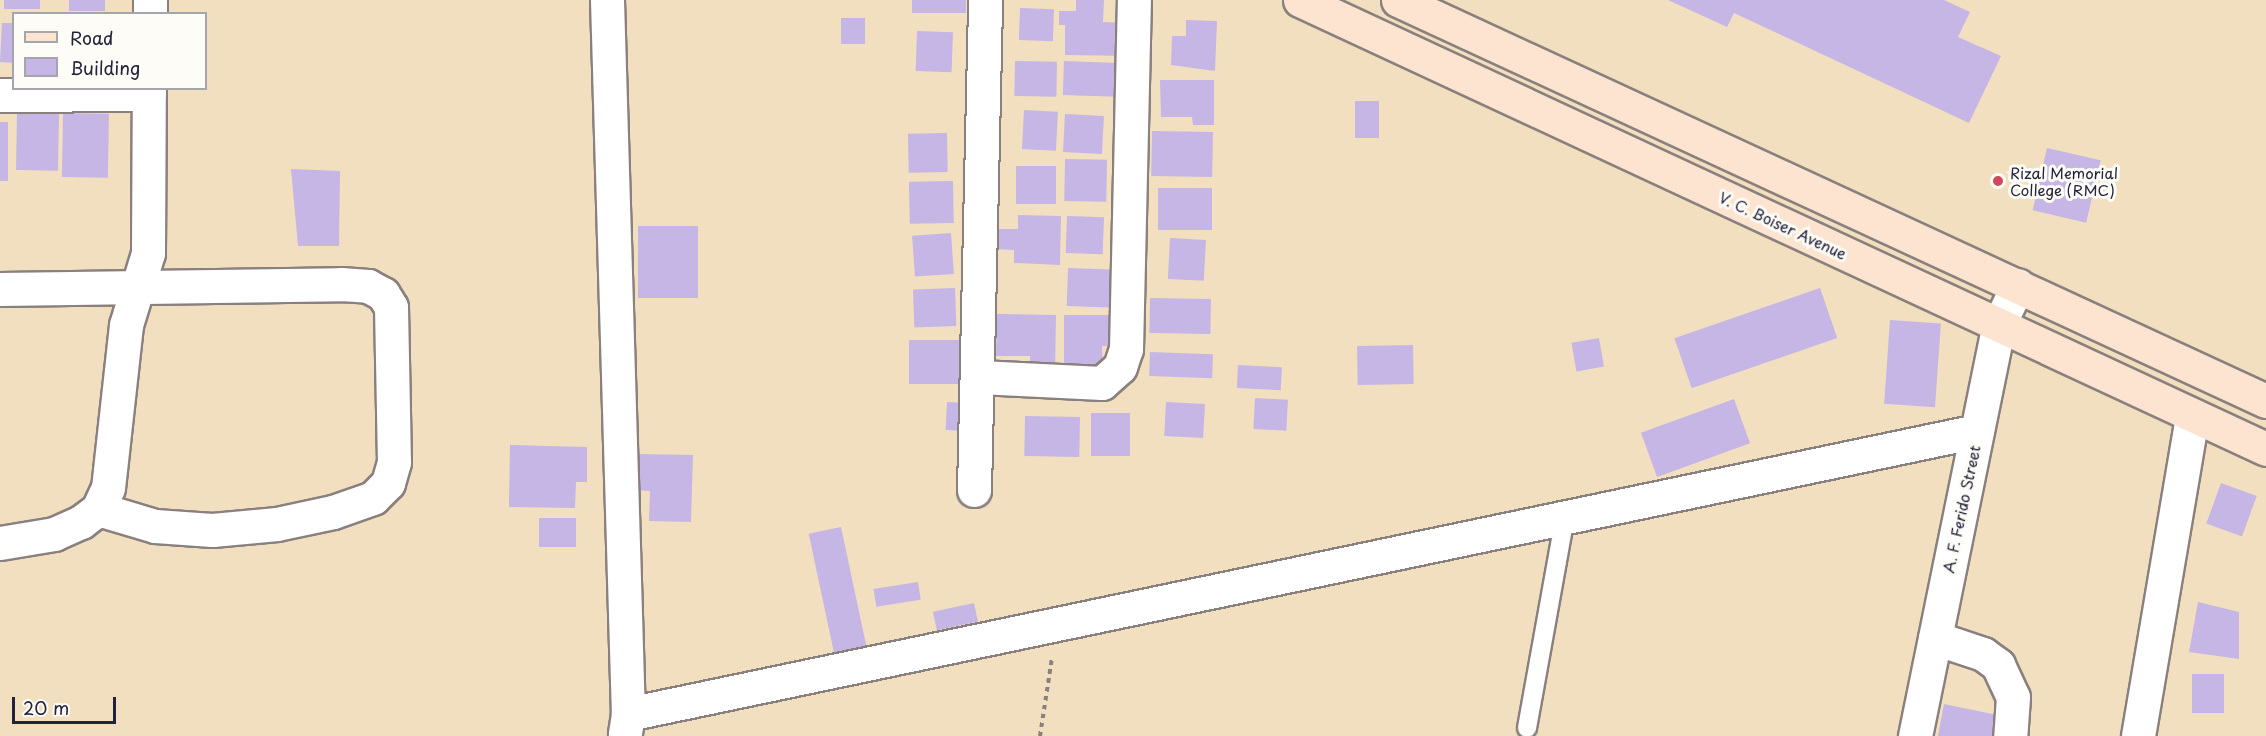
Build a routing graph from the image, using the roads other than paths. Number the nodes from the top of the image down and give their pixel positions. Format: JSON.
{"nodes":[{"id":1,"x":607,"y":0,"type":"edge"},
{"id":2,"x":985,"y":0,"type":"edge"},
{"id":3,"x":1134,"y":0,"type":"edge"},
{"id":4,"x":1300,"y":0,"type":"edge"},
{"id":5,"x":1398,"y":0,"type":"edge"},
{"id":6,"x":149,"y":91,"type":"edge"},
{"id":7,"x":0,"y":95,"type":"edge"},
{"id":8,"x":1695,"y":138,"type":"junction"},
{"id":9,"x":1678,"y":177,"type":"junction"},
{"id":10,"x":2018,"y":285,"type":"junction"},
{"id":11,"x":138,"y":288,"type":"junction"},
{"id":12,"x":0,"y":289,"type":"edge"},
{"id":13,"x":1999,"y":324,"type":"junction"},
{"id":14,"x":979,"y":377,"type":"junction"},
{"id":15,"x":2266,"y":401,"type":"edge"},
{"id":16,"x":2192,"y":416,"type":"junction"},
{"id":17,"x":1977,"y":431,"type":"junction"},
{"id":18,"x":2266,"y":449,"type":"edge"},
{"id":19,"x":974,"y":490,"type":"dead end"},
{"id":20,"x":98,"y":509,"type":"junction"},
{"id":21,"x":1565,"y":516,"type":"junction"},
{"id":22,"x":0,"y":543,"type":"edge"},
{"id":23,"x":1935,"y":638,"type":"junction"},
{"id":24,"x":626,"y":725,"type":"edge"},
{"id":25,"x":1527,"y":728,"type":"dead end"},
{"id":26,"x":1915,"y":736,"type":"edge"},
{"id":27,"x":2010,"y":736,"type":"edge"},
{"id":28,"x":2138,"y":736,"type":"edge"}],
"edges":[{"from":1,"to":24,"type":"street"},
{"from":2,"to":14,"type":"street"},
{"from":3,"to":14,"type":"street"},
{"from":4,"to":9,"type":"street","name":"V. C. Boiser Avenue"},
{"from":5,"to":8,"type":"street"},
{"from":6,"to":7,"type":"street"},
{"from":6,"to":11,"type":"street"},
{"from":8,"to":9,"type":"street"},
{"from":8,"to":10,"type":"street"},
{"from":9,"to":13,"type":"street","name":"V. C. Boiser Avenue"},
{"from":10,"to":13,"type":"street","name":"A. F. Ferido Street"},
{"from":10,"to":15,"type":"street"},
{"from":11,"to":12,"type":"street"},
{"from":11,"to":20,"type":"street"},
{"from":11,"to":20,"type":"street"},
{"from":13,"to":16,"type":"street","name":"V. C. Boiser Avenue"},
{"from":13,"to":17,"type":"street","name":"A. F. Ferido Street"},
{"from":14,"to":19,"type":"street"},
{"from":16,"to":18,"type":"street","name":"V. C. Boiser Avenue"},
{"from":16,"to":28,"type":"street"},
{"from":17,"to":21,"type":"street"},
{"from":17,"to":23,"type":"street","name":"A. F. Ferido Street"},
{"from":20,"to":22,"type":"street"},
{"from":21,"to":24,"type":"street"},
{"from":21,"to":25,"type":"lane"},
{"from":23,"to":26,"type":"street","name":"A. F. Ferido Street"},
{"from":23,"to":27,"type":"street"}]}
